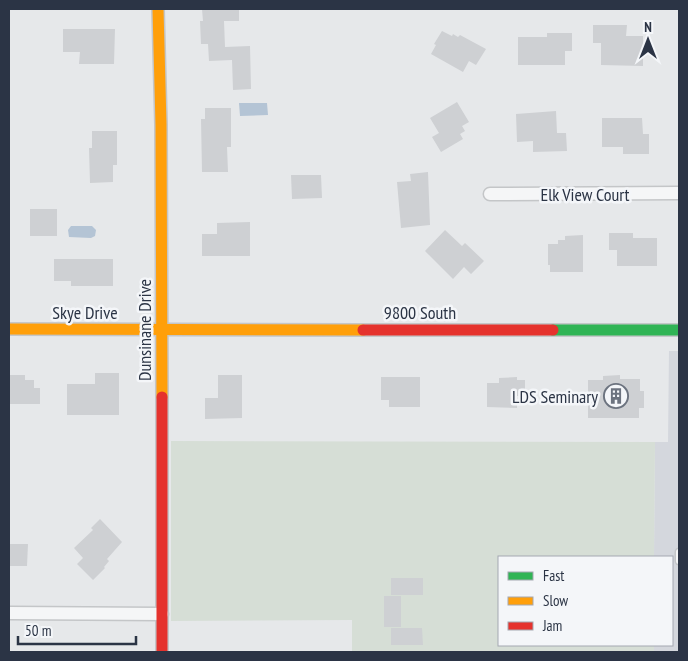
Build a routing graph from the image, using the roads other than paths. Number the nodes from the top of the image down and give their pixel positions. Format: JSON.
{"nodes":[{"id":1,"x":158,"y":9,"type":"edge"},
{"id":2,"x":679,"y":193,"type":"edge"},
{"id":3,"x":490,"y":194,"type":"dead end"},
{"id":4,"x":9,"y":330,"type":"edge"},
{"id":5,"x":162,"y":330,"type":"junction"},
{"id":6,"x":679,"y":330,"type":"edge"},
{"id":7,"x":679,"y":554,"type":"edge"},
{"id":8,"x":679,"y":561,"type":"edge"},
{"id":9,"x":9,"y":613,"type":"edge"},
{"id":10,"x":162,"y":614,"type":"junction"},
{"id":11,"x":162,"y":652,"type":"edge"}],
"edges":[{"from":1,"to":5,"type":"main road","name":"Dunsinane Drive"},
{"from":2,"to":3,"type":"street","name":"Elk View Court"},
{"from":4,"to":5,"type":"main road","name":"Skye Drive"},
{"from":5,"to":6,"type":"main road","name":"9800 South"},
{"from":5,"to":10,"type":"main road","name":"Dunsinane Drive"},
{"from":7,"to":8,"type":"lane"},
{"from":9,"to":10,"type":"street"},
{"from":10,"to":11,"type":"main road","name":"Dunsinane Drive"}]}
